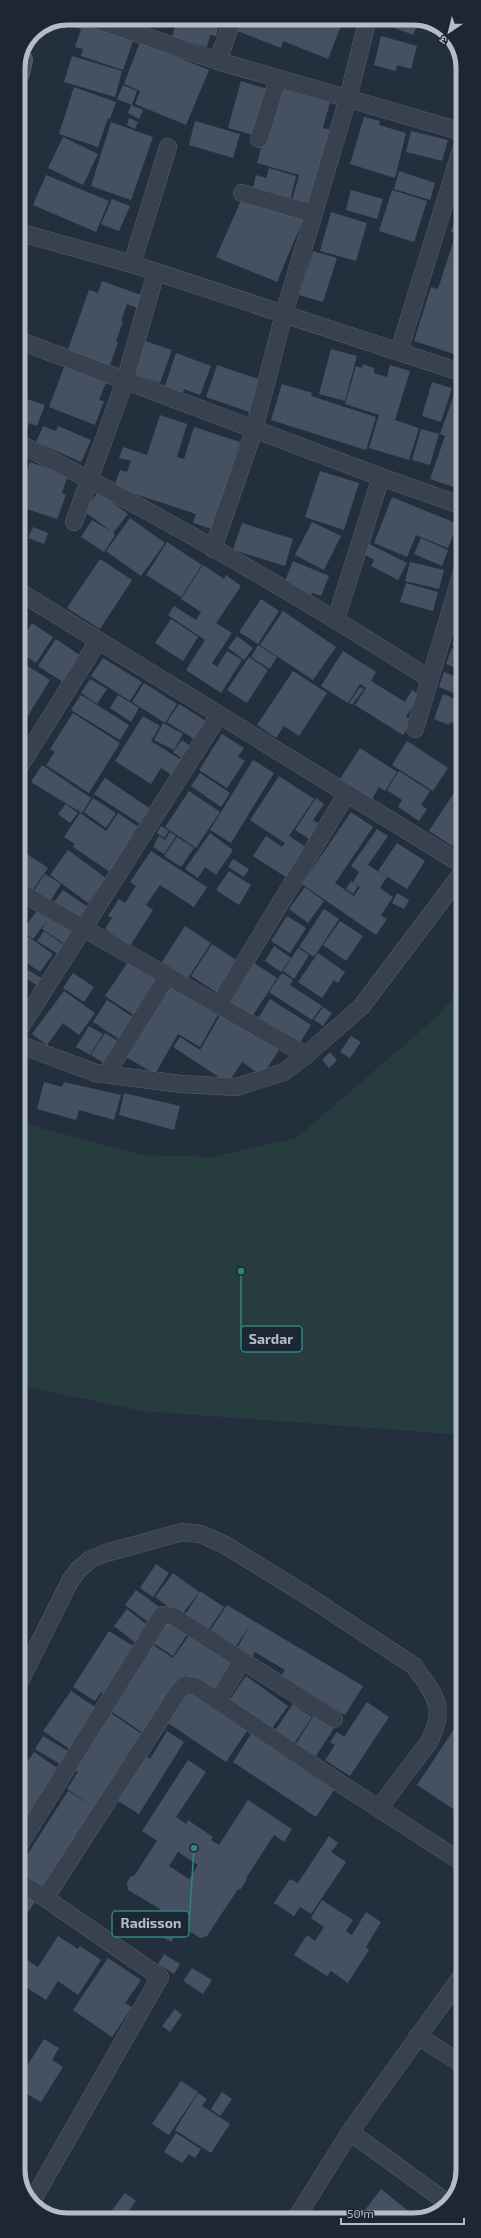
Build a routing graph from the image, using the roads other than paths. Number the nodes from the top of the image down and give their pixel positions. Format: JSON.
{"nodes":[{"id":1,"x":112,"y":25,"type":"edge"},
{"id":2,"x":231,"y":25,"type":"edge"},
{"id":3,"x":366,"y":25,"type":"edge"},
{"id":4,"x":218,"y":61,"type":"junction"},
{"id":5,"x":278,"y":79,"type":"junction"},
{"id":6,"x":348,"y":98,"type":"junction"},
{"id":7,"x":456,"y":130,"type":"edge"},
{"id":8,"x":259,"y":138,"type":"dead end"},
{"id":9,"x":168,"y":147,"type":"dead end"},
{"id":10,"x":456,"y":166,"type":"edge"},
{"id":11,"x":242,"y":193,"type":"dead end"},
{"id":12,"x":314,"y":214,"type":"junction"},
{"id":13,"x":25,"y":234,"type":"edge"},
{"id":14,"x":132,"y":264,"type":"junction"},
{"id":15,"x":156,"y":272,"type":"junction"},
{"id":16,"x":284,"y":314,"type":"junction"},
{"id":17,"x":25,"y":343,"type":"edge"},
{"id":18,"x":398,"y":351,"type":"junction"},
{"id":19,"x":456,"y":370,"type":"edge"},
{"id":20,"x":125,"y":382,"type":"junction"},
{"id":21,"x":254,"y":430,"type":"junction"},
{"id":22,"x":25,"y":447,"type":"edge"},
{"id":23,"x":380,"y":477,"type":"junction"},
{"id":24,"x":91,"y":480,"type":"junction"},
{"id":25,"x":456,"y":504,"type":"edge"},
{"id":26,"x":74,"y":522,"type":"dead end"},
{"id":27,"x":213,"y":549,"type":"junction"},
{"id":28,"x":456,"y":592,"type":"edge"},
{"id":29,"x":25,"y":594,"type":"edge"},
{"id":30,"x":336,"y":619,"type":"junction"},
{"id":31,"x":98,"y":641,"type":"junction"},
{"id":32,"x":430,"y":679,"type":"junction"},
{"id":33,"x":219,"y":715,"type":"junction"},
{"id":34,"x":415,"y":729,"type":"dead end"},
{"id":35,"x":25,"y":758,"type":"edge"},
{"id":36,"x":347,"y":793,"type":"junction"},
{"id":37,"x":456,"y":861,"type":"edge"},
{"id":38,"x":456,"y":881,"type":"edge"},
{"id":39,"x":25,"y":895,"type":"edge"},
{"id":40,"x":82,"y":928,"type":"junction"},
{"id":41,"x":167,"y":977,"type":"junction"},
{"id":42,"x":218,"y":1006,"type":"junction"},
{"id":43,"x":25,"y":1020,"type":"edge"},
{"id":44,"x":25,"y":1047,"type":"edge"},
{"id":45,"x":306,"y":1055,"type":"junction"},
{"id":46,"x":106,"y":1074,"type":"junction"},
{"id":47,"x":242,"y":1661,"type":"junction"},
{"id":48,"x":25,"y":1671,"type":"edge"},
{"id":49,"x":217,"y":1701,"type":"junction"},
{"id":50,"x":334,"y":1719,"type":"dead end"},
{"id":51,"x":379,"y":1808,"type":"junction"},
{"id":52,"x":25,"y":1836,"type":"edge"},
{"id":53,"x":456,"y":1858,"type":"edge"},
{"id":54,"x":25,"y":1885,"type":"edge"},
{"id":55,"x":45,"y":1898,"type":"junction"},
{"id":56,"x":456,"y":1984,"type":"edge"},
{"id":57,"x":418,"y":2036,"type":"junction"},
{"id":58,"x":456,"y":2061,"type":"edge"},
{"id":59,"x":350,"y":2132,"type":"junction"},
{"id":60,"x":35,"y":2197,"type":"edge"},
{"id":61,"x":443,"y":2200,"type":"edge"},
{"id":62,"x":299,"y":2213,"type":"edge"}],
"edges":[{"from":1,"to":4,"type":"street"},
{"from":2,"to":4,"type":"street"},
{"from":3,"to":6,"type":"street"},
{"from":4,"to":5,"type":"street"},
{"from":5,"to":6,"type":"street"},
{"from":5,"to":8,"type":"street"},
{"from":6,"to":7,"type":"street"},
{"from":6,"to":12,"type":"street"},
{"from":9,"to":14,"type":"street"},
{"from":10,"to":18,"type":"street"},
{"from":11,"to":12,"type":"street"},
{"from":12,"to":16,"type":"street"},
{"from":13,"to":14,"type":"street"},
{"from":14,"to":15,"type":"street"},
{"from":15,"to":16,"type":"street"},
{"from":15,"to":20,"type":"street"},
{"from":16,"to":18,"type":"street"},
{"from":16,"to":21,"type":"street"},
{"from":17,"to":20,"type":"street"},
{"from":18,"to":19,"type":"street"},
{"from":20,"to":21,"type":"street"},
{"from":20,"to":24,"type":"street"},
{"from":21,"to":23,"type":"street"},
{"from":21,"to":27,"type":"street"},
{"from":22,"to":24,"type":"street"},
{"from":23,"to":25,"type":"street"},
{"from":23,"to":30,"type":"street"},
{"from":24,"to":26,"type":"street"},
{"from":24,"to":27,"type":"street"},
{"from":27,"to":30,"type":"street"},
{"from":28,"to":32,"type":"street"},
{"from":29,"to":31,"type":"street"},
{"from":30,"to":32,"type":"street"},
{"from":31,"to":33,"type":"street"},
{"from":31,"to":35,"type":"street"},
{"from":32,"to":34,"type":"street"},
{"from":33,"to":36,"type":"street"},
{"from":33,"to":40,"type":"street"},
{"from":36,"to":37,"type":"street"},
{"from":36,"to":42,"type":"street"},
{"from":38,"to":45,"type":"street"},
{"from":39,"to":40,"type":"street"},
{"from":40,"to":41,"type":"street"},
{"from":40,"to":43,"type":"street"},
{"from":41,"to":42,"type":"street"},
{"from":41,"to":46,"type":"street"},
{"from":42,"to":45,"type":"street"},
{"from":44,"to":46,"type":"street"},
{"from":45,"to":46,"type":"street"},
{"from":47,"to":49,"type":"street"},
{"from":47,"to":50,"type":"street"},
{"from":47,"to":52,"type":"street"},
{"from":48,"to":51,"type":"street"},
{"from":49,"to":51,"type":"street"},
{"from":49,"to":55,"type":"street"},
{"from":51,"to":53,"type":"street"},
{"from":54,"to":55,"type":"street"},
{"from":55,"to":60,"type":"street"},
{"from":56,"to":57,"type":"street"},
{"from":57,"to":58,"type":"street"},
{"from":57,"to":59,"type":"street"},
{"from":59,"to":61,"type":"street"},
{"from":59,"to":62,"type":"street"}]}
